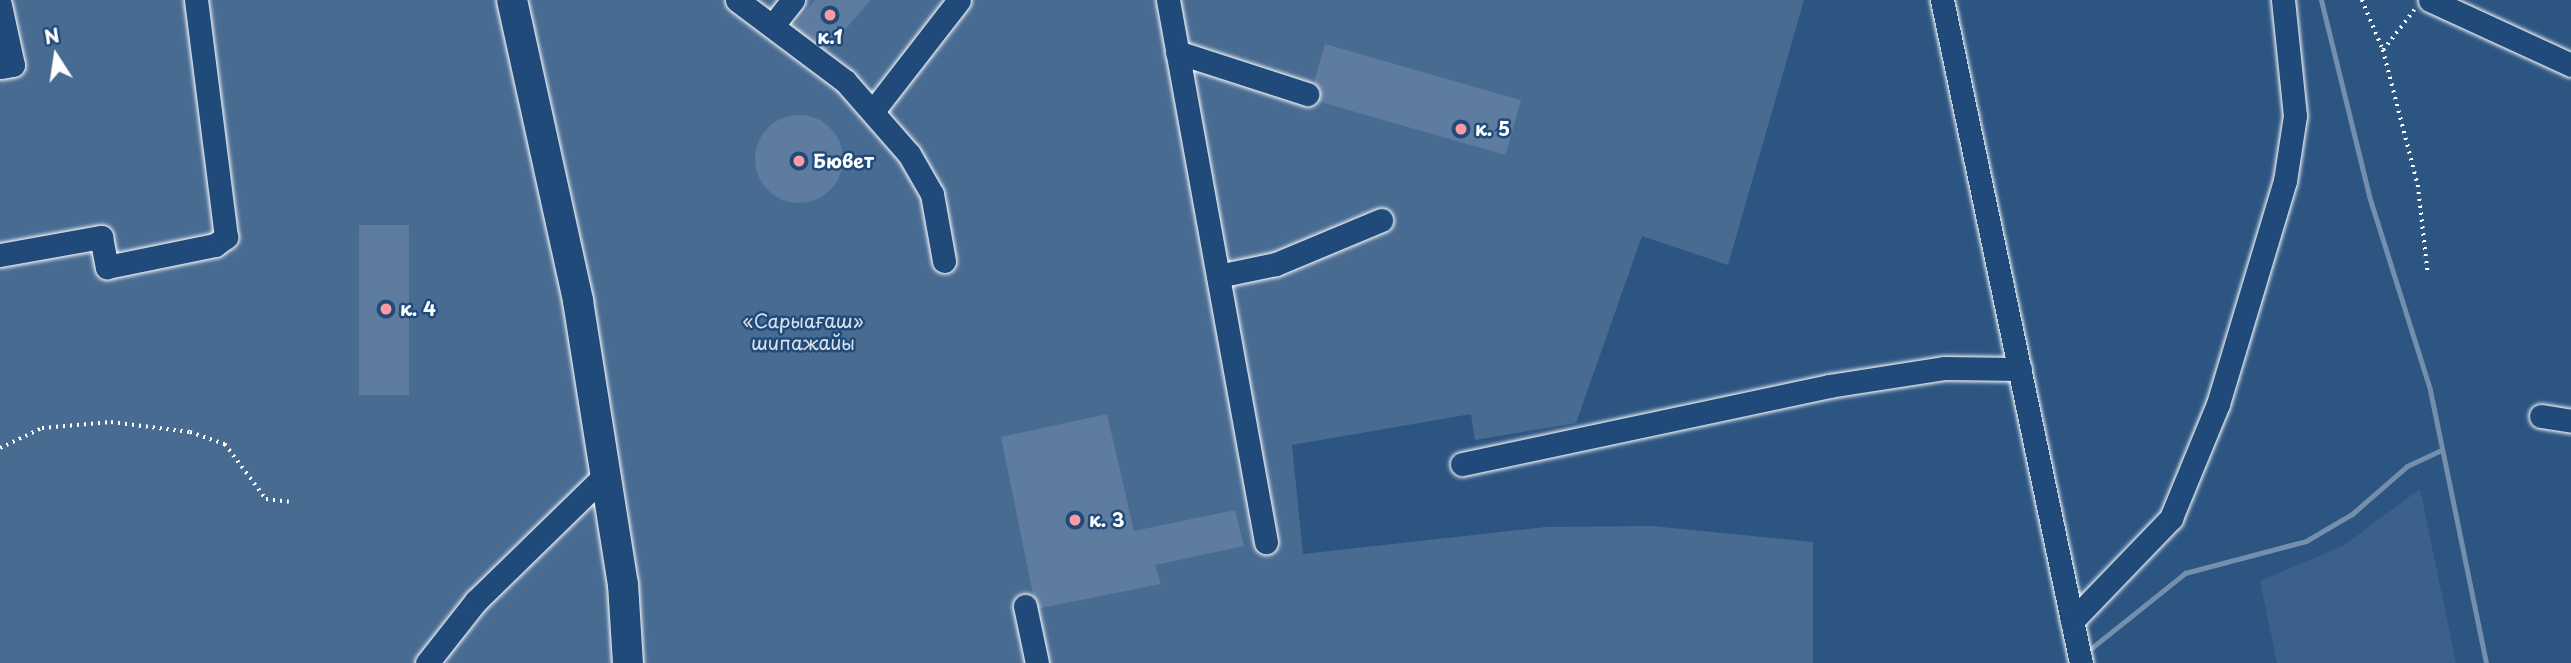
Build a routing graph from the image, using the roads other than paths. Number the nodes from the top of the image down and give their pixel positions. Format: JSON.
{"nodes":[{"id":1,"x":196,"y":0,"type":"edge"},
{"id":2,"x":512,"y":0,"type":"edge"},
{"id":3,"x":737,"y":0,"type":"edge"},
{"id":4,"x":793,"y":0,"type":"edge"},
{"id":5,"x":959,"y":0,"type":"edge"},
{"id":6,"x":1168,"y":0,"type":"edge"},
{"id":7,"x":1942,"y":0,"type":"edge"},
{"id":8,"x":2283,"y":0,"type":"edge"},
{"id":9,"x":2430,"y":0,"type":"edge"},
{"id":10,"x":0,"y":5,"type":"edge"},
{"id":11,"x":774,"y":24,"type":"junction"},
{"id":12,"x":1177,"y":52,"type":"junction"},
{"id":13,"x":2571,"y":65,"type":"edge"},
{"id":14,"x":0,"y":67,"type":"edge"},
{"id":15,"x":1307,"y":94,"type":"dead end"},
{"id":16,"x":873,"y":111,"type":"junction"},
{"id":17,"x":1381,"y":220,"type":"dead end"},
{"id":18,"x":0,"y":255,"type":"edge"},
{"id":19,"x":944,"y":261,"type":"dead end"},
{"id":20,"x":1218,"y":276,"type":"junction"},
{"id":21,"x":2020,"y":369,"type":"junction"},
{"id":22,"x":2541,"y":416,"type":"dead end"},
{"id":23,"x":2571,"y":421,"type":"edge"},
{"id":24,"x":1462,"y":464,"type":"dead end"},
{"id":25,"x":606,"y":474,"type":"junction"},
{"id":26,"x":1265,"y":542,"type":"dead end"},
{"id":27,"x":1025,"y":606,"type":"dead end"},
{"id":28,"x":2072,"y":621,"type":"junction"},
{"id":29,"x":427,"y":663,"type":"edge"},
{"id":30,"x":628,"y":663,"type":"edge"},
{"id":31,"x":1037,"y":663,"type":"edge"},
{"id":32,"x":2081,"y":663,"type":"edge"}],
"edges":[{"from":1,"to":18,"type":"street"},
{"from":2,"to":25,"type":"main road"},
{"from":3,"to":11,"type":"street"},
{"from":4,"to":11,"type":"street"},
{"from":5,"to":16,"type":"street"},
{"from":6,"to":12,"type":"street"},
{"from":7,"to":21,"type":"street"},
{"from":8,"to":28,"type":"street"},
{"from":9,"to":13,"type":"street"},
{"from":10,"to":14,"type":"street"},
{"from":11,"to":16,"type":"street"},
{"from":12,"to":15,"type":"street"},
{"from":12,"to":20,"type":"street"},
{"from":16,"to":19,"type":"street"},
{"from":17,"to":20,"type":"street"},
{"from":20,"to":26,"type":"street"},
{"from":21,"to":24,"type":"street"},
{"from":21,"to":28,"type":"street"},
{"from":22,"to":23,"type":"street"},
{"from":25,"to":29,"type":"street"},
{"from":25,"to":30,"type":"main road"},
{"from":27,"to":31,"type":"street"},
{"from":28,"to":32,"type":"street"}]}
